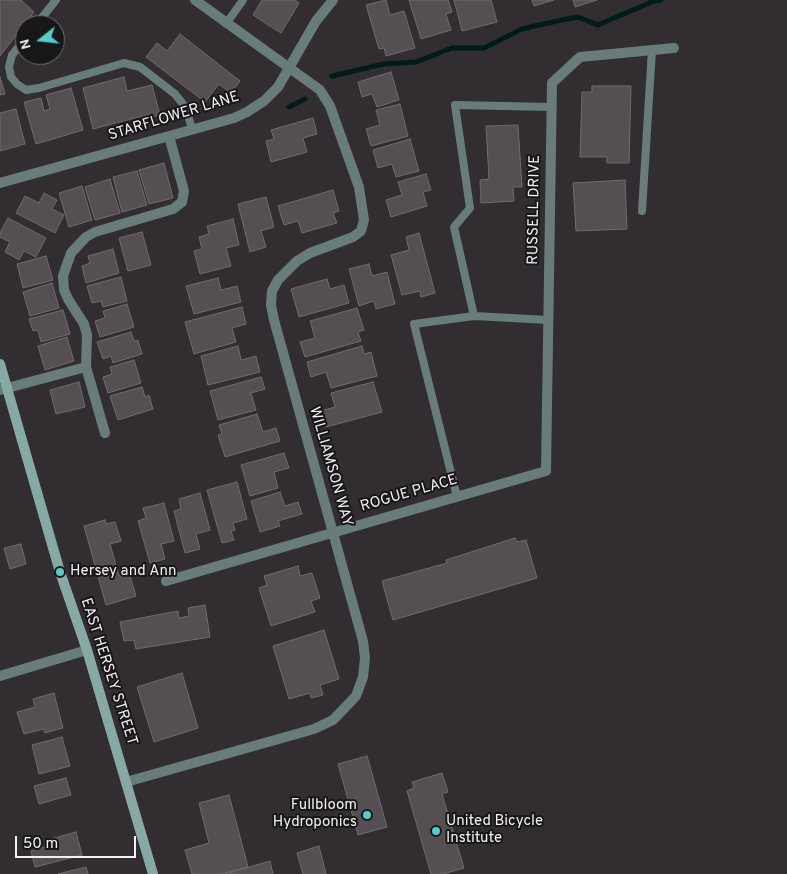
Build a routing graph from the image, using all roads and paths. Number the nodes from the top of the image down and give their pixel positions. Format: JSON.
{"nodes":[{"id":1,"x":56,"y":0,"type":"edge"},
{"id":2,"x":195,"y":0,"type":"edge"},
{"id":3,"x":243,"y":0,"type":"edge"},
{"id":4,"x":333,"y":0,"type":"edge"},
{"id":5,"x":44,"y":15,"type":"edge"},
{"id":6,"x":226,"y":24,"type":"junction"},
{"id":7,"x":674,"y":48,"type":"dead end"},
{"id":8,"x":652,"y":50,"type":"junction"},
{"id":9,"x":15,"y":52,"type":"edge"},
{"id":10,"x":290,"y":68,"type":"junction"},
{"id":11,"x":552,"y":107,"type":"junction"},
{"id":12,"x":192,"y":129,"type":"junction"},
{"id":13,"x":169,"y":136,"type":"junction"},
{"id":14,"x":0,"y":183,"type":"edge"},
{"id":15,"x":642,"y":211,"type":"dead end"},
{"id":16,"x":474,"y":316,"type":"junction"},
{"id":17,"x":548,"y":320,"type":"junction"},
{"id":18,"x":0,"y":364,"type":"edge"},
{"id":19,"x":86,"y":367,"type":"junction"},
{"id":20,"x":3,"y":389,"type":"edge"},
{"id":21,"x":105,"y":433,"type":"dead end"},
{"id":22,"x":546,"y":471,"type":"joint"},
{"id":23,"x":457,"y":497,"type":"junction"},
{"id":24,"x":333,"y":532,"type":"junction"},
{"id":25,"x":166,"y":581,"type":"dead end"},
{"id":26,"x":88,"y":650,"type":"junction"},
{"id":27,"x":0,"y":676,"type":"edge"},
{"id":28,"x":126,"y":782,"type":"junction"},
{"id":29,"x":153,"y":874,"type":"edge"}],
"edges":[{"from":1,"to":5,"type":"lane"},
{"from":2,"to":6,"type":"street","name":"WILLIAMSON WAY"},
{"from":3,"to":6,"type":"lane"},
{"from":4,"to":10,"type":"street","name":"STARFLOWER LANE"},
{"from":6,"to":10,"type":"street","name":"WILLIAMSON WAY"},
{"from":7,"to":8,"type":"street","name":"RUSSELL DRIVE"},
{"from":8,"to":11,"type":"street","name":"RUSSELL DRIVE"},
{"from":8,"to":15,"type":"lane"},
{"from":9,"to":12,"type":"lane"},
{"from":10,"to":12,"type":"street","name":"STARFLOWER LANE"},
{"from":10,"to":24,"type":"street","name":"WILLIAMSON WAY"},
{"from":11,"to":16,"type":"lane"},
{"from":11,"to":17,"type":"street","name":"RUSSELL DRIVE"},
{"from":12,"to":13,"type":"street","name":"STARFLOWER LANE"},
{"from":13,"to":14,"type":"street","name":"STARFLOWER LANE"},
{"from":13,"to":19,"type":"street"},
{"from":16,"to":17,"type":"lane"},
{"from":16,"to":23,"type":"lane"},
{"from":17,"to":22,"type":"street","name":"RUSSELL DRIVE"},
{"from":18,"to":20,"type":"street","name":"EAST HERSEY STREET"},
{"from":19,"to":20,"type":"street"},
{"from":19,"to":21,"type":"street"},
{"from":20,"to":26,"type":"street","name":"EAST HERSEY STREET"},
{"from":22,"to":23,"type":"street","name":"ROGUE PLACE"},
{"from":23,"to":24,"type":"street","name":"ROGUE PLACE"},
{"from":24,"to":25,"type":"street","name":"ROGUE PLACE"},
{"from":24,"to":28,"type":"street","name":"WILLIAMSON WAY"},
{"from":26,"to":27,"type":"street"},
{"from":26,"to":28,"type":"street","name":"EAST HERSEY STREET"},
{"from":28,"to":29,"type":"street","name":"EAST HERSEY STREET"}]}
